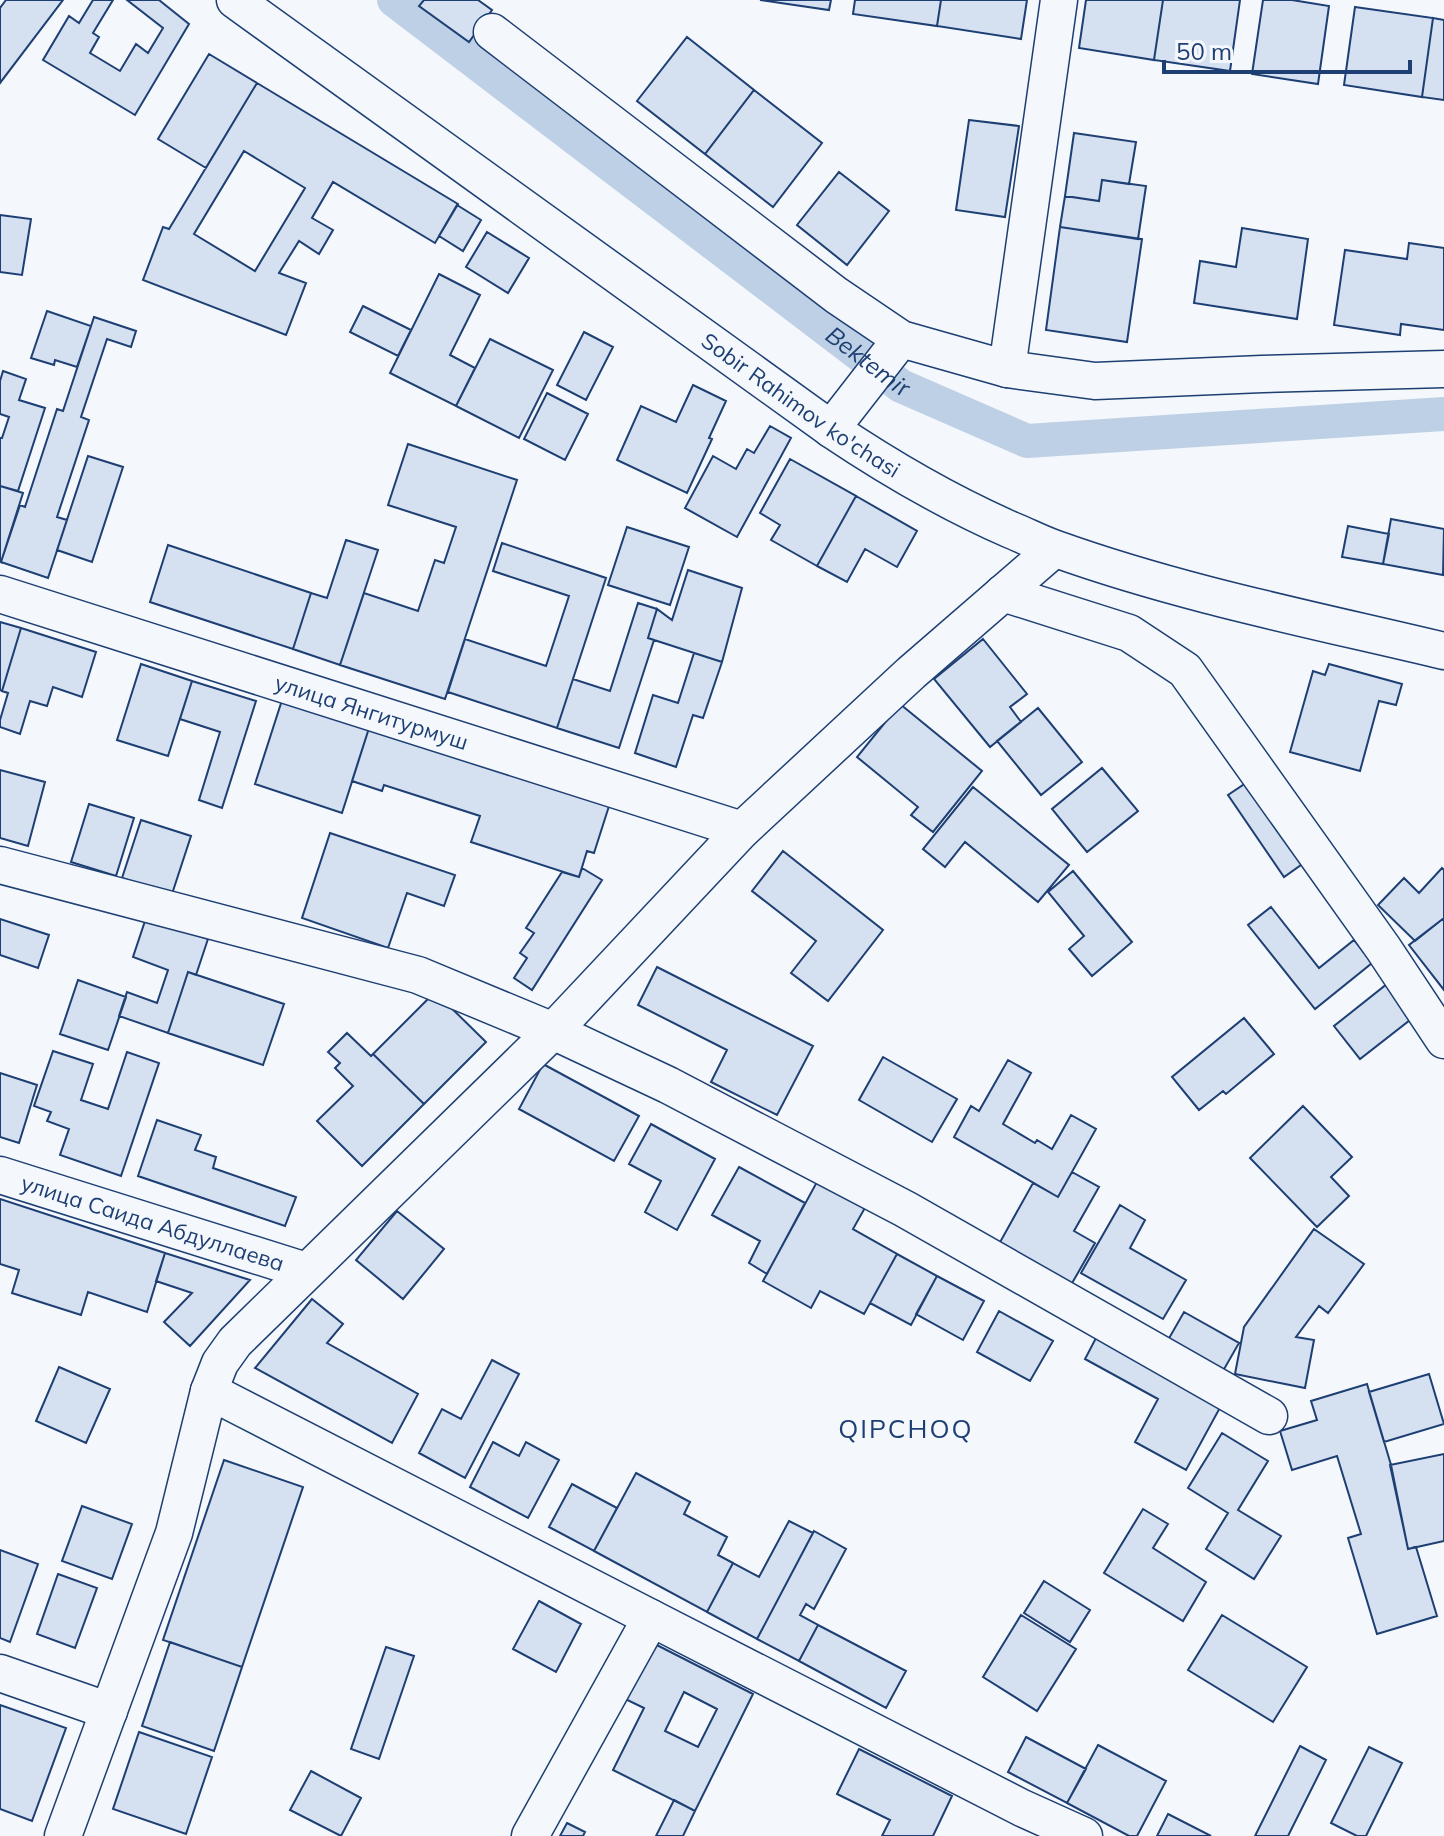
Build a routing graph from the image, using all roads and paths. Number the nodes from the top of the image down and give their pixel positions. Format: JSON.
{"nodes":[{"id":1,"x":235,"y":0,"type":"edge"},
{"id":2,"x":1059,"y":0,"type":"edge"},
{"id":3,"x":492,"y":32,"type":"dead end"},
{"id":4,"x":894,"y":349,"type":"junction"},
{"id":5,"x":1007,"y":369,"type":"junction"},
{"id":6,"x":1444,"y":369,"type":"edge"},
{"id":7,"x":831,"y":429,"type":"junction"},
{"id":8,"x":1054,"y":549,"type":"junction"},
{"id":9,"x":1003,"y":593,"type":"junction"},
{"id":10,"x":0,"y":594,"type":"edge"},
{"id":11,"x":1444,"y":651,"type":"edge"},
{"id":12,"x":742,"y":830,"type":"junction"},
{"id":13,"x":0,"y":865,"type":"edge"},
{"id":14,"x":553,"y":1031,"type":"junction"},
{"id":15,"x":1444,"y":1040,"type":"edge"},
{"id":16,"x":0,"y":1175,"type":"edge"},
{"id":17,"x":306,"y":1271,"type":"junction"},
{"id":18,"x":209,"y":1391,"type":"junction"},
{"id":19,"x":1269,"y":1416,"type":"dead end"},
{"id":20,"x":651,"y":1618,"type":"junction"},
{"id":21,"x":0,"y":1673,"type":"edge"},
{"id":22,"x":109,"y":1711,"type":"junction"},
{"id":23,"x":63,"y":1836,"type":"edge"},
{"id":24,"x":530,"y":1836,"type":"edge"},
{"id":25,"x":1084,"y":1836,"type":"edge"}],
"edges":[{"from":1,"to":7,"type":"street","name":"Sobir Rahimov ko'chasi"},
{"from":2,"to":5,"type":"street"},
{"from":3,"to":4,"type":"street"},
{"from":4,"to":5,"type":"street"},
{"from":4,"to":7,"type":"street"},
{"from":5,"to":6,"type":"street"},
{"from":7,"to":8,"type":"street","name":"Sobir Rahimov ko'chasi"},
{"from":8,"to":9,"type":"street"},
{"from":8,"to":11,"type":"street","name":"Sobir Rahimov ko'chasi"},
{"from":9,"to":12,"type":"street"},
{"from":9,"to":15,"type":"street"},
{"from":10,"to":12,"type":"street","name":"улица Янгитурмуш"},
{"from":12,"to":14,"type":"street"},
{"from":13,"to":14,"type":"street"},
{"from":14,"to":17,"type":"street"},
{"from":14,"to":19,"type":"street"},
{"from":16,"to":17,"type":"street","name":"улица Саида Абдуллаева"},
{"from":17,"to":18,"type":"street"},
{"from":18,"to":20,"type":"street"},
{"from":18,"to":22,"type":"street"},
{"from":20,"to":24,"type":"street"},
{"from":20,"to":25,"type":"street"},
{"from":21,"to":22,"type":"street"},
{"from":22,"to":23,"type":"street"}]}
